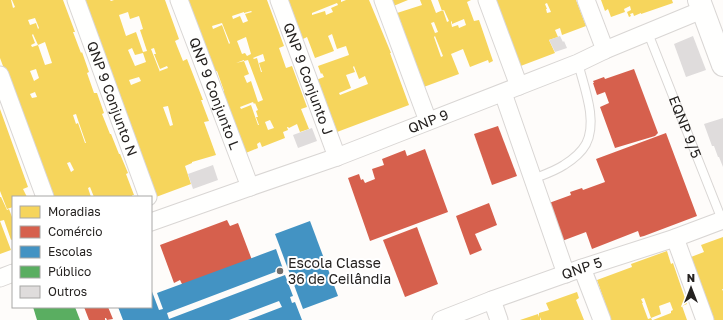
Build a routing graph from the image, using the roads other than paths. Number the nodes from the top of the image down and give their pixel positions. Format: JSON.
{"nodes":[{"id":1,"x":76,"y":0,"type":"edge"},
{"id":2,"x":180,"y":0,"type":"edge"},
{"id":3,"x":279,"y":0,"type":"edge"},
{"id":4,"x":383,"y":0,"type":"edge"},
{"id":5,"x":487,"y":0,"type":"edge"},
{"id":6,"x":586,"y":0,"type":"edge"},
{"id":7,"x":700,"y":5,"type":"edge"},
{"id":8,"x":648,"y":33,"type":"junction"},
{"id":9,"x":605,"y":50,"type":"junction"},
{"id":10,"x":578,"y":63,"type":"junction"},
{"id":11,"x":723,"y":65,"type":"edge"},
{"id":12,"x":0,"y":75,"type":"edge"},
{"id":13,"x":519,"y":86,"type":"junction"},
{"id":14,"x":503,"y":93,"type":"junction"},
{"id":15,"x":428,"y":121,"type":"junction"},
{"id":16,"x":338,"y":157,"type":"junction"},
{"id":17,"x":533,"y":179,"type":"junction"},
{"id":18,"x":250,"y":187,"type":"junction"},
{"id":19,"x":45,"y":196,"type":"edge"},
{"id":20,"x":148,"y":196,"type":"edge"},
{"id":21,"x":153,"y":216,"type":"edge"},
{"id":22,"x":722,"y":220,"type":"edge"},
{"id":23,"x":674,"y":238,"type":"junction"},
{"id":24,"x":582,"y":268,"type":"junction"},
{"id":25,"x":12,"y":273,"type":"edge"},
{"id":26,"x":566,"y":274,"type":"junction"},
{"id":27,"x":0,"y":278,"type":"edge"},
{"id":28,"x":492,"y":300,"type":"junction"},
{"id":29,"x":441,"y":320,"type":"edge"},
{"id":30,"x":499,"y":320,"type":"edge"},
{"id":31,"x":602,"y":320,"type":"edge"},
{"id":32,"x":705,"y":320,"type":"edge"}],
"edges":[{"from":1,"to":20,"type":"street","name":"QNP 9 Conjunto N"},
{"from":2,"to":18,"type":"street","name":"QNP 9 Conjunto L"},
{"from":3,"to":16,"type":"street","name":"QNP 9 Conjunto J"},
{"from":4,"to":15,"type":"street"},
{"from":5,"to":13,"type":"street"},
{"from":6,"to":9,"type":"street"},
{"from":7,"to":8,"type":"street","name":"QNP 9"},
{"from":7,"to":11,"type":"street"},
{"from":8,"to":9,"type":"street","name":"QNP 9"},
{"from":8,"to":22,"type":"lane","name":"EQNP 9/5"},
{"from":9,"to":10,"type":"street","name":"QNP 9"},
{"from":10,"to":13,"type":"street","name":"QNP 9"},
{"from":10,"to":17,"type":"lane"},
{"from":12,"to":19,"type":"street"},
{"from":13,"to":14,"type":"street","name":"QNP 9"},
{"from":14,"to":15,"type":"street","name":"QNP 9"},
{"from":14,"to":17,"type":"street"},
{"from":15,"to":16,"type":"street","name":"QNP 9"},
{"from":16,"to":18,"type":"street","name":"QNP 9"},
{"from":17,"to":26,"type":"street"},
{"from":18,"to":21,"type":"street","name":"QNP 9"},
{"from":22,"to":23,"type":"street","name":"QNP 5"},
{"from":23,"to":24,"type":"street","name":"QNP 5"},
{"from":23,"to":32,"type":"street"},
{"from":24,"to":26,"type":"street","name":"QNP 5"},
{"from":24,"to":31,"type":"street"},
{"from":25,"to":27,"type":"street"},
{"from":26,"to":28,"type":"street","name":"QNP 5"},
{"from":28,"to":29,"type":"street","name":"QNP 5"},
{"from":28,"to":30,"type":"street"}]}
